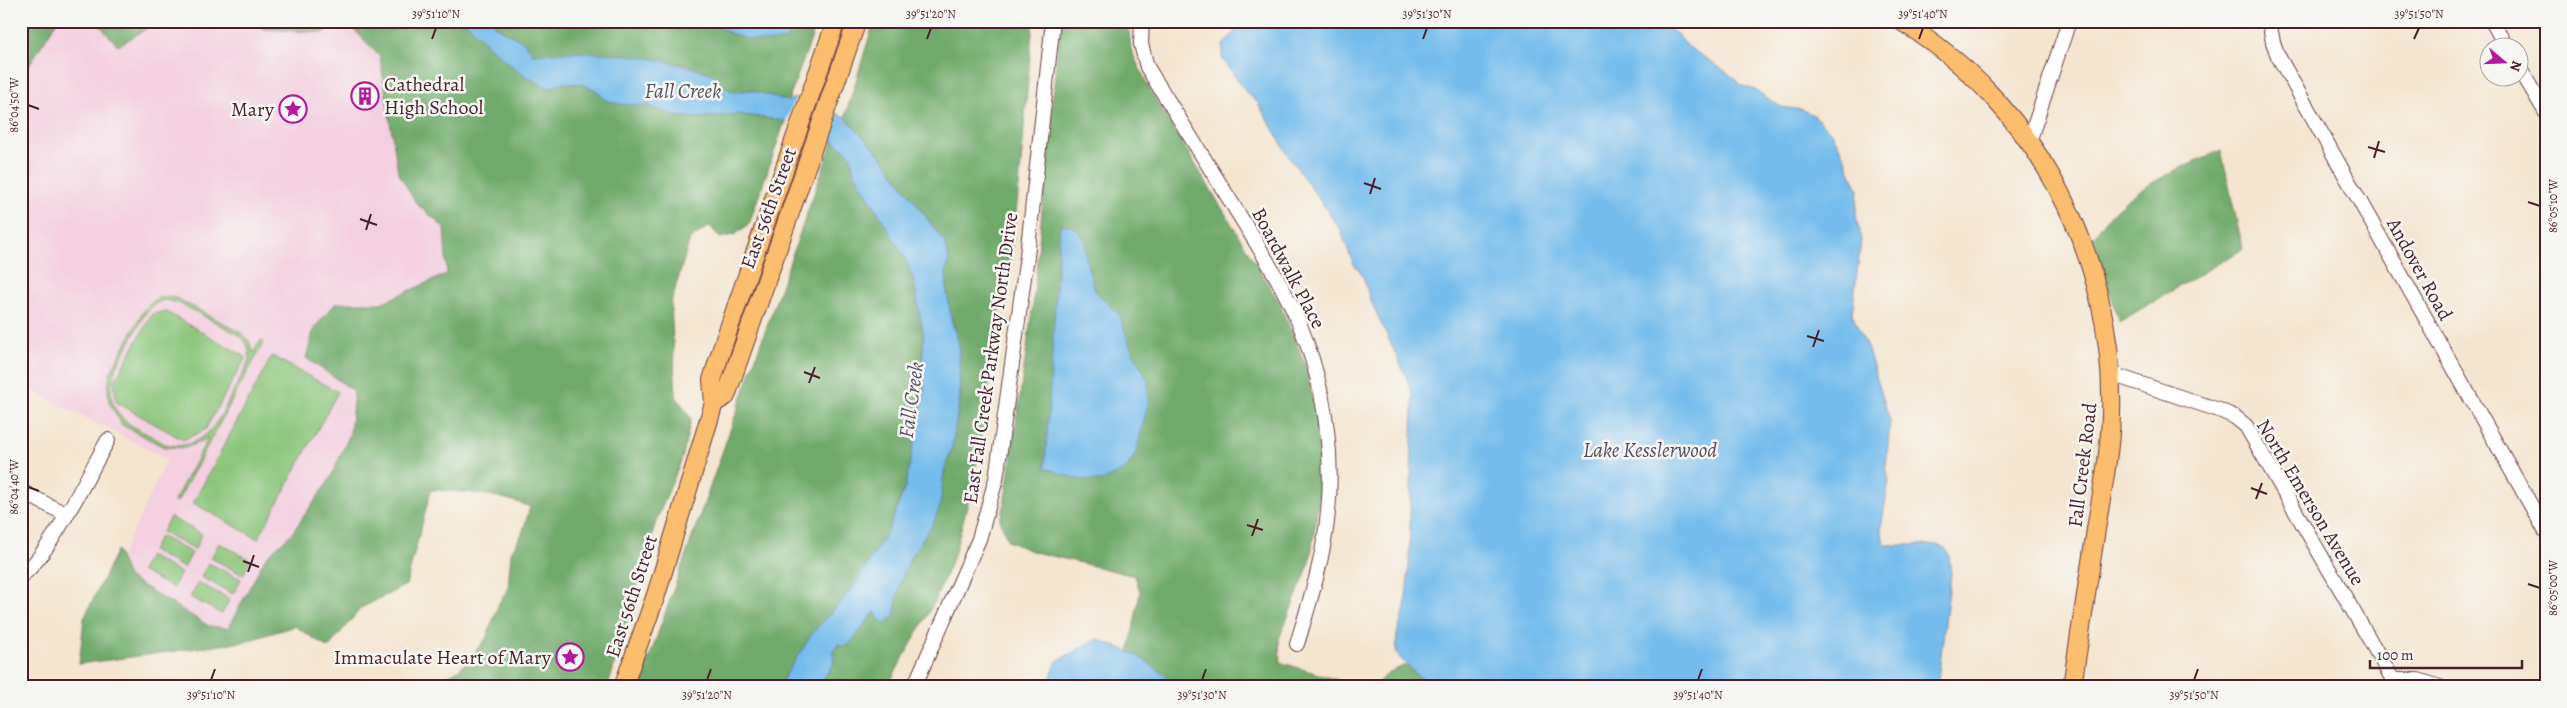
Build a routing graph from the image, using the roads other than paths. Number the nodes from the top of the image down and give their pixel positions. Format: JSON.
{"nodes":[{"id":1,"x":836,"y":21,"type":"edge"},
{"id":2,"x":857,"y":21,"type":"edge"},
{"id":3,"x":1053,"y":21,"type":"edge"},
{"id":4,"x":1142,"y":21,"type":"edge"},
{"id":5,"x":1901,"y":21,"type":"edge"},
{"id":6,"x":2069,"y":21,"type":"edge"},
{"id":7,"x":2269,"y":21,"type":"edge"},
{"id":8,"x":2492,"y":21,"type":"edge"},
{"id":9,"x":2501,"y":38,"type":"edge"},
{"id":10,"x":2530,"y":85,"type":"edge"},
{"id":11,"x":2546,"y":113,"type":"edge"},
{"id":12,"x":2029,"y":142,"type":"junction"},
{"id":13,"x":2111,"y":374,"type":"junction"},
{"id":14,"x":714,"y":403,"type":"junction"},
{"id":15,"x":108,"y":440,"type":"dead end"},
{"id":16,"x":21,"y":491,"type":"edge"},
{"id":17,"x":65,"y":514,"type":"junction"},
{"id":18,"x":2546,"y":532,"type":"edge"},
{"id":19,"x":21,"y":576,"type":"edge"},
{"id":20,"x":1297,"y":644,"type":"dead end"},
{"id":21,"x":2390,"y":684,"type":"edge"},
{"id":22,"x":623,"y":687,"type":"edge"},
{"id":23,"x":914,"y":687,"type":"edge"},
{"id":24,"x":2072,"y":687,"type":"edge"},
{"id":25,"x":2440,"y":687,"type":"edge"}],
"edges":[{"from":1,"to":14,"type":"main road","name":"East 56th Street"},
{"from":2,"to":14,"type":"main road","name":"East 56th Street"},
{"from":3,"to":23,"type":"street","name":"East Fall Creek Parkway North Drive"},
{"from":4,"to":20,"type":"street","name":"Boardwalk Place"},
{"from":5,"to":12,"type":"main road","name":"Fall Creek Road"},
{"from":6,"to":12,"type":"street"},
{"from":7,"to":18,"type":"street","name":"Andover Road"},
{"from":8,"to":9,"type":"street"},
{"from":10,"to":11,"type":"street"},
{"from":12,"to":13,"type":"main road","name":"Fall Creek Road"},
{"from":13,"to":21,"type":"street","name":"North Emerson Avenue"},
{"from":13,"to":24,"type":"main road","name":"Fall Creek Road"},
{"from":14,"to":22,"type":"main road","name":"East 56th Street"},
{"from":15,"to":17,"type":"street"},
{"from":16,"to":17,"type":"street"},
{"from":17,"to":19,"type":"street"},
{"from":21,"to":25,"type":"street","name":"North Emerson Avenue"}]}
